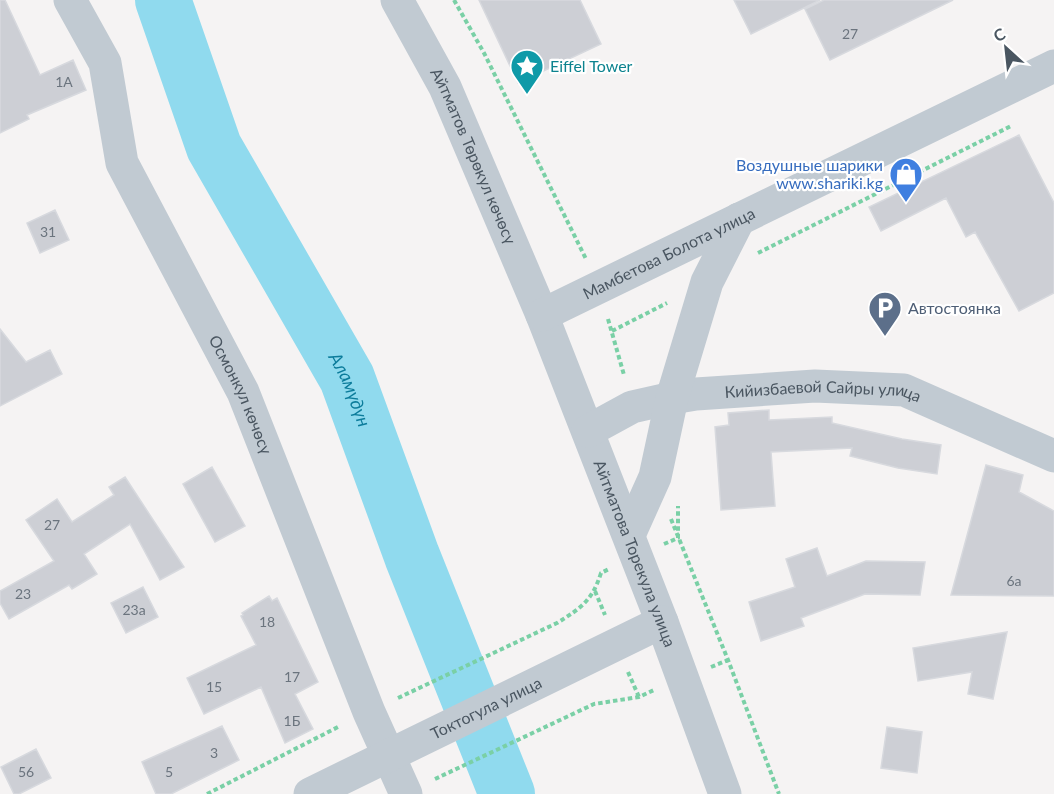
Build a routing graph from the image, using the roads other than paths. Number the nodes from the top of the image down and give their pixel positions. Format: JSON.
{"nodes":[{"id":1,"x":70,"y":0,"type":"edge"},
{"id":2,"x":397,"y":0,"type":"edge"},
{"id":3,"x":1054,"y":67,"type":"edge"},
{"id":4,"x":739,"y":219,"type":"junction"},
{"id":5,"x":542,"y":315,"type":"junction"},
{"id":6,"x":672,"y":398,"type":"junction"},
{"id":7,"x":588,"y":431,"type":"junction"},
{"id":8,"x":1054,"y":456,"type":"edge"},
{"id":9,"x":629,"y":535,"type":"junction"},
{"id":10,"x":662,"y":622,"type":"junction"},
{"id":11,"x":393,"y":754,"type":"junction"},
{"id":12,"x":418,"y":788,"type":"edge"},
{"id":13,"x":310,"y":794,"type":"edge"},
{"id":14,"x":724,"y":794,"type":"edge"}],
"edges":[{"from":1,"to":11,"type":"street","name":"Осмонкул көчөсү"},
{"from":2,"to":5,"type":"street","name":"Айтматов Төрөкул көчөсү"},
{"from":3,"to":4,"type":"street","name":"Мамбетова Болота улица"},
{"from":4,"to":5,"type":"street","name":"Мамбетова Болота улица"},
{"from":4,"to":6,"type":"street"},
{"from":5,"to":7,"type":"street","name":"Айтматова Торекула улица"},
{"from":6,"to":7,"type":"street","name":"Кийизбаевой Сайры улица"},
{"from":6,"to":8,"type":"street","name":"Кийизбаевой Сайры улица"},
{"from":6,"to":9,"type":"street"},
{"from":7,"to":9,"type":"street","name":"Айтматова Торекула улица"},
{"from":9,"to":10,"type":"street","name":"Айтматова Торекула улица"},
{"from":10,"to":11,"type":"street","name":"Токтогула улица"},
{"from":10,"to":14,"type":"street","name":"Айтматова Торекула улица"},
{"from":11,"to":12,"type":"street","name":"Осмонкул көчөсү"},
{"from":11,"to":13,"type":"street","name":"Токтогула улица"}]}
